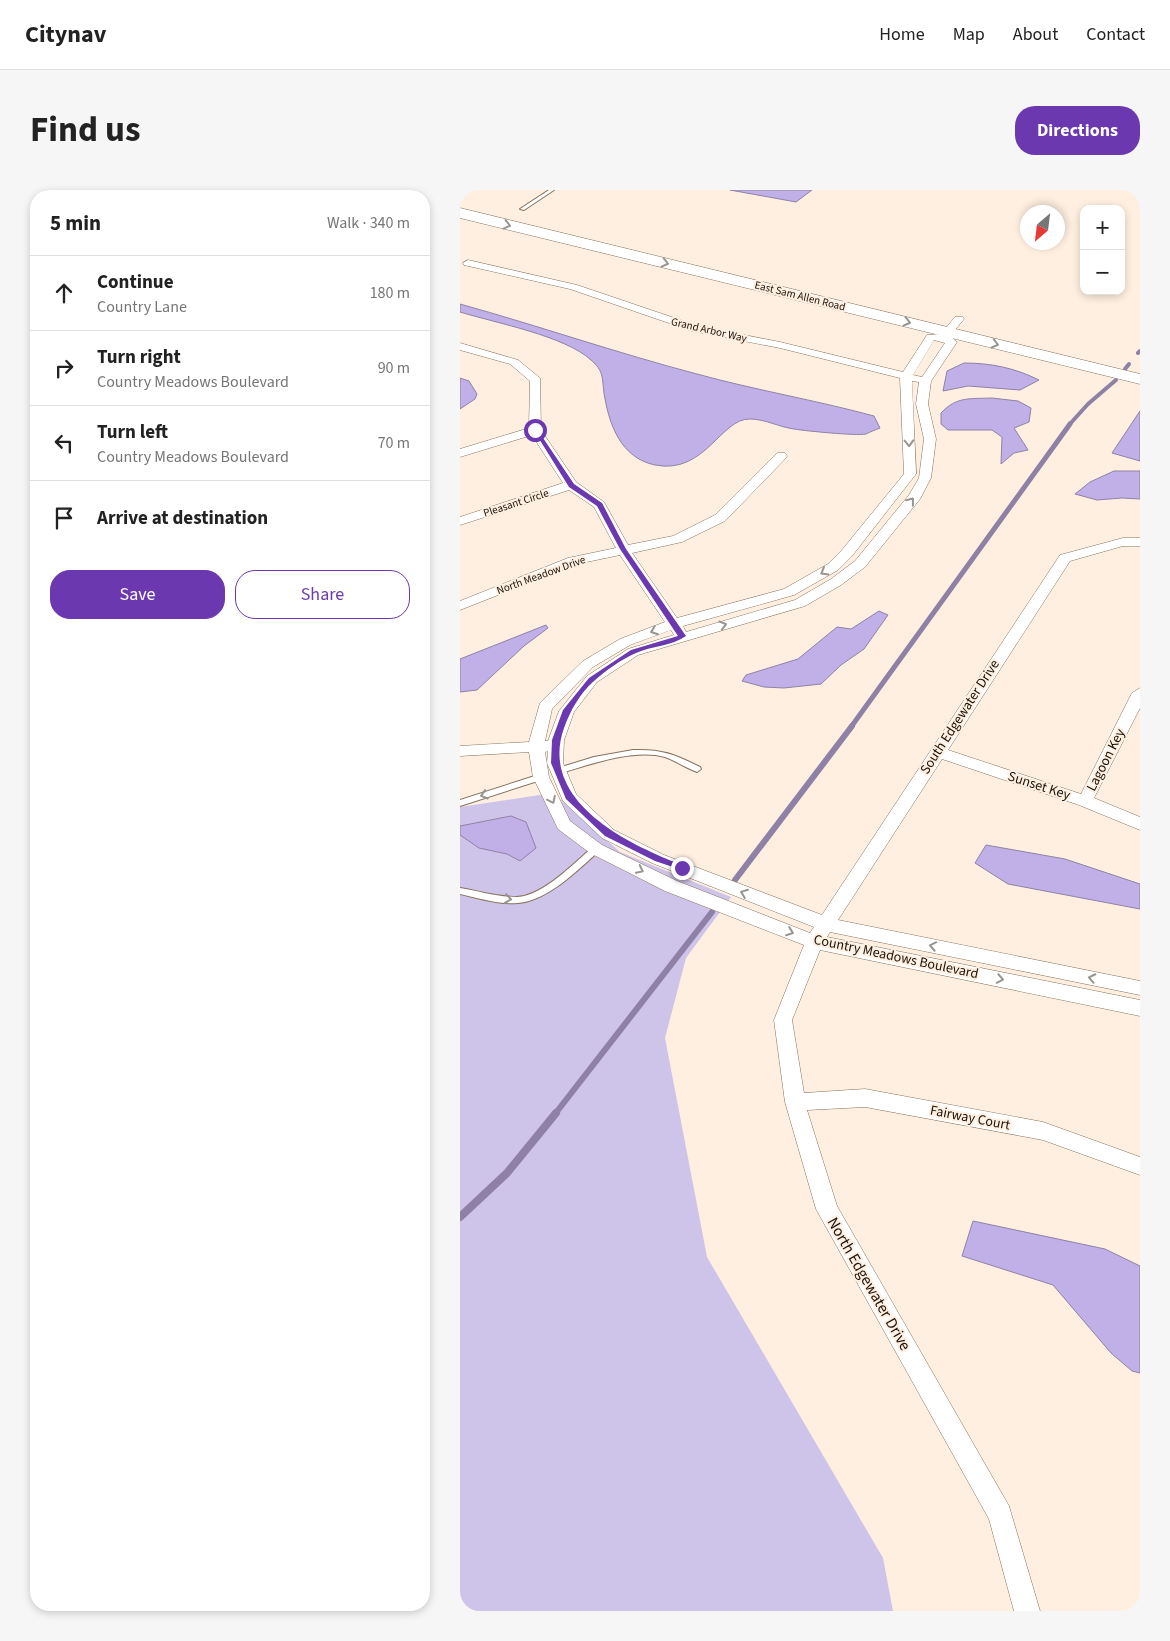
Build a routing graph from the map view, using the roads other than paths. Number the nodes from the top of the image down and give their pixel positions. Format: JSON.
{"nodes":[{"id":1,"x":552,"y":190,"type":"edge"},
{"id":2,"x":460,"y":200,"type":"edge"},
{"id":3,"x":522,"y":209,"type":"dead end"},
{"id":4,"x":460,"y":213,"type":"edge"},
{"id":5,"x":468,"y":263,"type":"dead end"},
{"id":6,"x":950,"y":329,"type":"junction"},
{"id":7,"x":460,"y":346,"type":"edge"},
{"id":8,"x":918,"y":358,"type":"junction"},
{"id":9,"x":936,"y":362,"type":"junction"},
{"id":10,"x":1140,"y":362,"type":"edge"},
{"id":11,"x":906,"y":377,"type":"junction"},
{"id":12,"x":1140,"y":379,"type":"edge"},
{"id":13,"x":925,"y":381,"type":"junction"},
{"id":14,"x":915,"y":404,"type":"junction"},
{"id":15,"x":909,"y":419,"type":"junction"},
{"id":16,"x":925,"y":419,"type":"junction"},
{"id":17,"x":535,"y":430,"type":"junction"},
{"id":18,"x":460,"y":453,"type":"edge"},
{"id":19,"x":781,"y":456,"type":"dead end"},
{"id":20,"x":571,"y":486,"type":"junction"},
{"id":21,"x":460,"y":521,"type":"edge"},
{"id":22,"x":871,"y":523,"type":"junction"},
{"id":23,"x":889,"y":529,"type":"junction"},
{"id":24,"x":1140,"y":542,"type":"edge"},
{"id":25,"x":623,"y":549,"type":"junction"},
{"id":26,"x":460,"y":606,"type":"edge"},
{"id":27,"x":674,"y":624,"type":"junction"},
{"id":28,"x":682,"y":636,"type":"junction"},
{"id":29,"x":1140,"y":692,"type":"edge"},
{"id":30,"x":556,"y":745,"type":"junction"},
{"id":31,"x":536,"y":747,"type":"junction"},
{"id":32,"x":460,"y":751,"type":"edge"},
{"id":33,"x":937,"y":752,"type":"junction"},
{"id":34,"x":698,"y":769,"type":"dead end"},
{"id":35,"x":558,"y":771,"type":"junction"},
{"id":36,"x":541,"y":776,"type":"junction"},
{"id":37,"x":1085,"y":801,"type":"junction"},
{"id":38,"x":460,"y":802,"type":"edge"},
{"id":39,"x":1140,"y":824,"type":"edge"},
{"id":40,"x":608,"y":834,"type":"junction"},
{"id":41,"x":596,"y":849,"type":"junction"},
{"id":42,"x":682,"y":868,"type":"junction"},
{"id":43,"x":671,"y":886,"type":"junction"},
{"id":44,"x":460,"y":891,"type":"edge"},
{"id":45,"x":820,"y":933,"type":"junction"},
{"id":46,"x":1140,"y":988,"type":"edge"},
{"id":47,"x":1140,"y":1008,"type":"edge"},
{"id":48,"x":795,"y":1102,"type":"junction"},
{"id":49,"x":1140,"y":1166,"type":"edge"},
{"id":50,"x":1027,"y":1611,"type":"edge"}],
"edges":[{"from":1,"to":3,"type":"lane"},
{"from":2,"to":6,"type":"main road"},
{"from":4,"to":6,"type":"main road","name":"East Sam Allen Road","one_way":true},
{"from":5,"to":11,"type":"street","name":"Grand Arbor Way"},
{"from":6,"to":8,"type":"street"},
{"from":6,"to":9,"type":"street","name":"Country Meadows Boulevard"},
{"from":6,"to":10,"type":"main road"},
{"from":6,"to":12,"type":"main road","name":"East Sam Allen Road","one_way":true},
{"from":7,"to":17,"type":"street"},
{"from":8,"to":9,"type":"street"},
{"from":8,"to":11,"type":"street"},
{"from":9,"to":13,"type":"street","name":"Country Meadows Boulevard"},
{"from":11,"to":13,"type":"street","name":"Grand Arbor Way"},
{"from":11,"to":14,"type":"street","name":"Country Meadows Boulevard"},
{"from":13,"to":14,"type":"street","name":"Country Meadows Boulevard"},
{"from":14,"to":15,"type":"street","name":"Country Meadows Boulevard"},
{"from":14,"to":16,"type":"street","name":"Country Meadows Boulevard"},
{"from":15,"to":16,"type":"street"},
{"from":15,"to":22,"type":"street","name":"Country Meadows Boulevard","one_way":true},
{"from":23,"to":16,"type":"street","name":"Country Meadows Boulevard","one_way":true},
{"from":17,"to":18,"type":"street"},
{"from":17,"to":20,"type":"street"},
{"from":19,"to":25,"type":"street","name":"North Meadow Drive"},
{"from":20,"to":21,"type":"street","name":"Pleasant Circle"},
{"from":20,"to":25,"type":"street"},
{"from":22,"to":23,"type":"street"},
{"from":22,"to":27,"type":"street","name":"Country Meadows Boulevard","one_way":true},
{"from":28,"to":23,"type":"street","name":"Country Meadows Boulevard","one_way":true},
{"from":24,"to":33,"type":"street","name":"South Edgewater Drive"},
{"from":25,"to":26,"type":"street","name":"North Meadow Drive"},
{"from":25,"to":27,"type":"street"},
{"from":27,"to":28,"type":"street"},
{"from":27,"to":31,"type":"street","name":"Country Meadows Boulevard","one_way":true},
{"from":28,"to":30,"type":"street","name":"Country Meadows Boulevard"},
{"from":29,"to":37,"type":"street","name":"Lagoon Key"},
{"from":30,"to":31,"type":"street"},
{"from":30,"to":35,"type":"street","name":"Country Meadows Boulevard"},
{"from":31,"to":32,"type":"street"},
{"from":31,"to":36,"type":"street","name":"Country Meadows Boulevard"},
{"from":33,"to":37,"type":"street","name":"Sunset Key"},
{"from":33,"to":45,"type":"street","name":"South Edgewater Drive"},
{"from":34,"to":35,"type":"lane"},
{"from":35,"to":36,"type":"street"},
{"from":35,"to":40,"type":"street","name":"Country Meadows Boulevard"},
{"from":36,"to":38,"type":"lane","one_way":true},
{"from":36,"to":41,"type":"street","name":"Country Meadows Boulevard","one_way":true},
{"from":37,"to":39,"type":"street","name":"Sunset Key"},
{"from":40,"to":41,"type":"street"},
{"from":40,"to":42,"type":"street","name":"Country Meadows Boulevard"},
{"from":41,"to":43,"type":"street","name":"Country Meadows Boulevard","one_way":true},
{"from":44,"to":41,"type":"lane","one_way":true},
{"from":42,"to":43,"type":"street"},
{"from":45,"to":42,"type":"street","name":"Country Meadows Boulevard","one_way":true},
{"from":43,"to":45,"type":"street","name":"Country Meadows Boulevard","one_way":true},
{"from":46,"to":45,"type":"street","name":"Country Meadows Boulevard","one_way":true},
{"from":45,"to":47,"type":"street","name":"Country Meadows Boulevard","one_way":true},
{"from":45,"to":48,"type":"street","name":"North Edgewater Drive"},
{"from":48,"to":49,"type":"street","name":"Fairway Court"},
{"from":48,"to":50,"type":"street","name":"North Edgewater Drive"}]}
